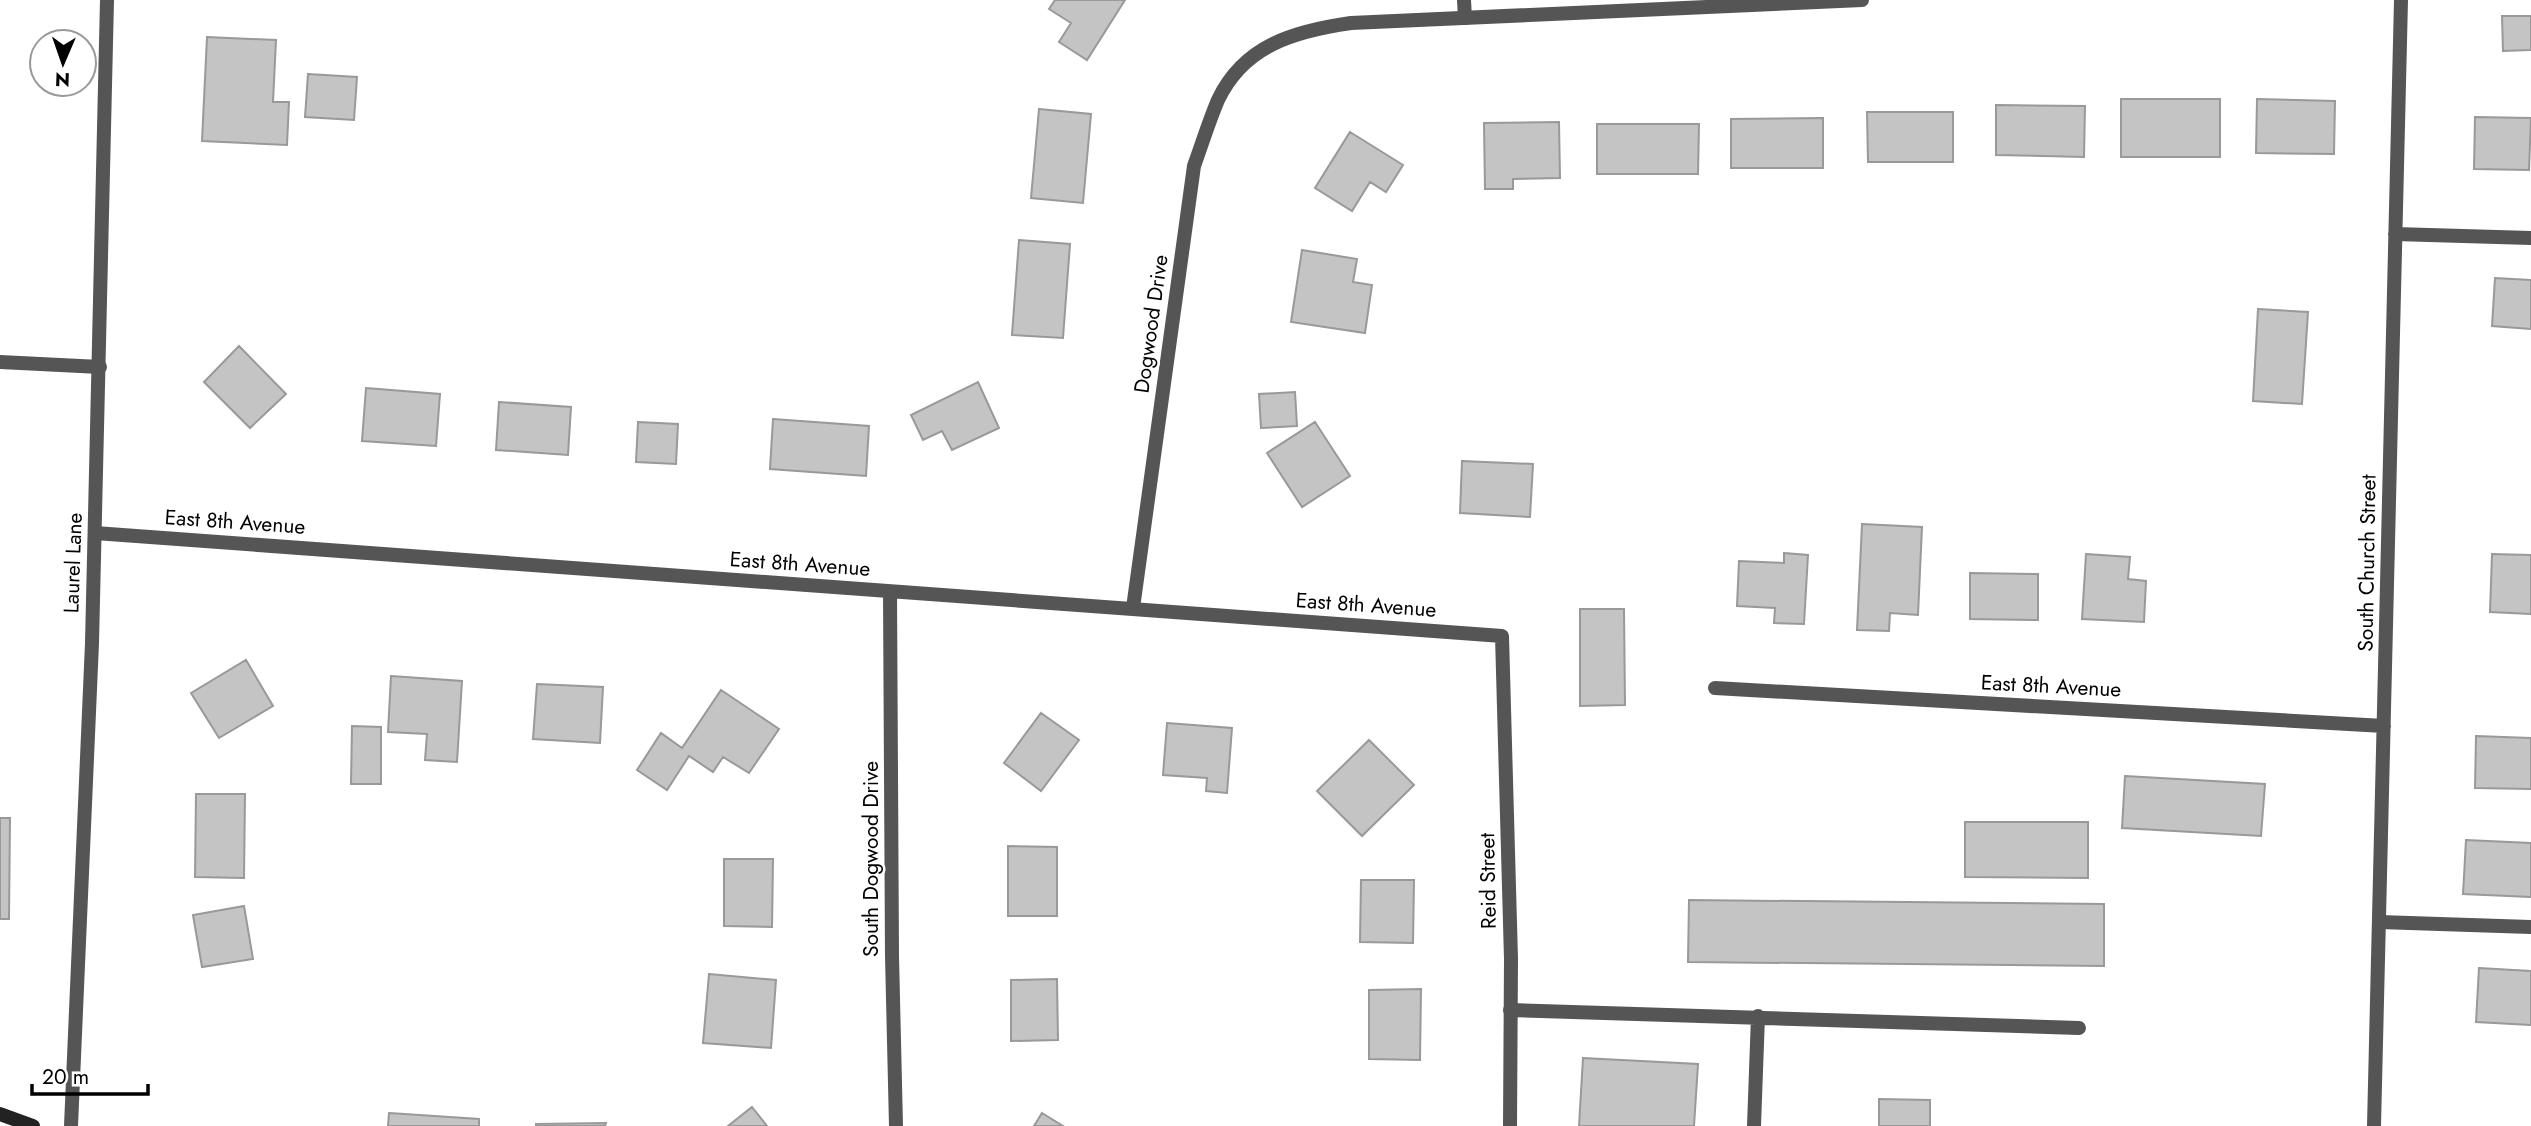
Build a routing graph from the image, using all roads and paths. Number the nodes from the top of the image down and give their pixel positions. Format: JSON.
{"nodes":[{"id":1,"x":107,"y":0,"type":"edge"},
{"id":2,"x":1464,"y":0,"type":"edge"},
{"id":3,"x":1862,"y":0,"type":"edge"},
{"id":4,"x":2401,"y":0,"type":"edge"},
{"id":5,"x":1465,"y":18,"type":"junction"},
{"id":6,"x":2395,"y":234,"type":"junction"},
{"id":7,"x":2531,"y":238,"type":"edge"},
{"id":8,"x":0,"y":362,"type":"edge"},
{"id":9,"x":100,"y":367,"type":"junction"},
{"id":10,"x":95,"y":533,"type":"junction"},
{"id":11,"x":890,"y":592,"type":"junction"},
{"id":12,"x":1133,"y":608,"type":"junction"},
{"id":13,"x":1503,"y":636,"type":"joint"},
{"id":14,"x":1715,"y":688,"type":"dead end"},
{"id":15,"x":2384,"y":726,"type":"junction"},
{"id":16,"x":2379,"y":922,"type":"junction"},
{"id":17,"x":2531,"y":928,"type":"edge"},
{"id":18,"x":1510,"y":1010,"type":"junction"},
{"id":19,"x":1758,"y":1016,"type":"junction"},
{"id":20,"x":2079,"y":1028,"type":"dead end"},
{"id":21,"x":0,"y":1114,"type":"edge"},
{"id":22,"x":33,"y":1126,"type":"edge"},
{"id":23,"x":71,"y":1126,"type":"edge"},
{"id":24,"x":896,"y":1126,"type":"edge"},
{"id":25,"x":1510,"y":1126,"type":"edge"},
{"id":26,"x":1754,"y":1126,"type":"edge"},
{"id":27,"x":2374,"y":1126,"type":"edge"}],
"edges":[{"from":1,"to":9,"type":"street","name":"Laurel Lane"},
{"from":2,"to":5,"type":"street"},
{"from":3,"to":5,"type":"street"},
{"from":4,"to":6,"type":"street","name":"South Church Street"},
{"from":5,"to":12,"type":"street","name":"Dogwood Drive"},
{"from":6,"to":7,"type":"street"},
{"from":6,"to":15,"type":"street","name":"South Church Street"},
{"from":8,"to":9,"type":"street"},
{"from":9,"to":10,"type":"street","name":"Laurel Lane"},
{"from":10,"to":11,"type":"street","name":"East 8th Avenue"},
{"from":10,"to":23,"type":"street","name":"Laurel Lane"},
{"from":11,"to":12,"type":"street","name":"East 8th Avenue"},
{"from":11,"to":24,"type":"street","name":"South Dogwood Drive"},
{"from":12,"to":13,"type":"street","name":"East 8th Avenue"},
{"from":13,"to":18,"type":"street","name":"Reid Street"},
{"from":14,"to":15,"type":"street","name":"East 8th Avenue"},
{"from":15,"to":16,"type":"street","name":"South Church Street"},
{"from":16,"to":17,"type":"street"},
{"from":16,"to":27,"type":"street","name":"South Church Street"},
{"from":18,"to":19,"type":"street"},
{"from":18,"to":25,"type":"street","name":"Reid Street"},
{"from":19,"to":20,"type":"street"},
{"from":19,"to":26,"type":"street"},
{"from":21,"to":22,"type":"main road"}]}
